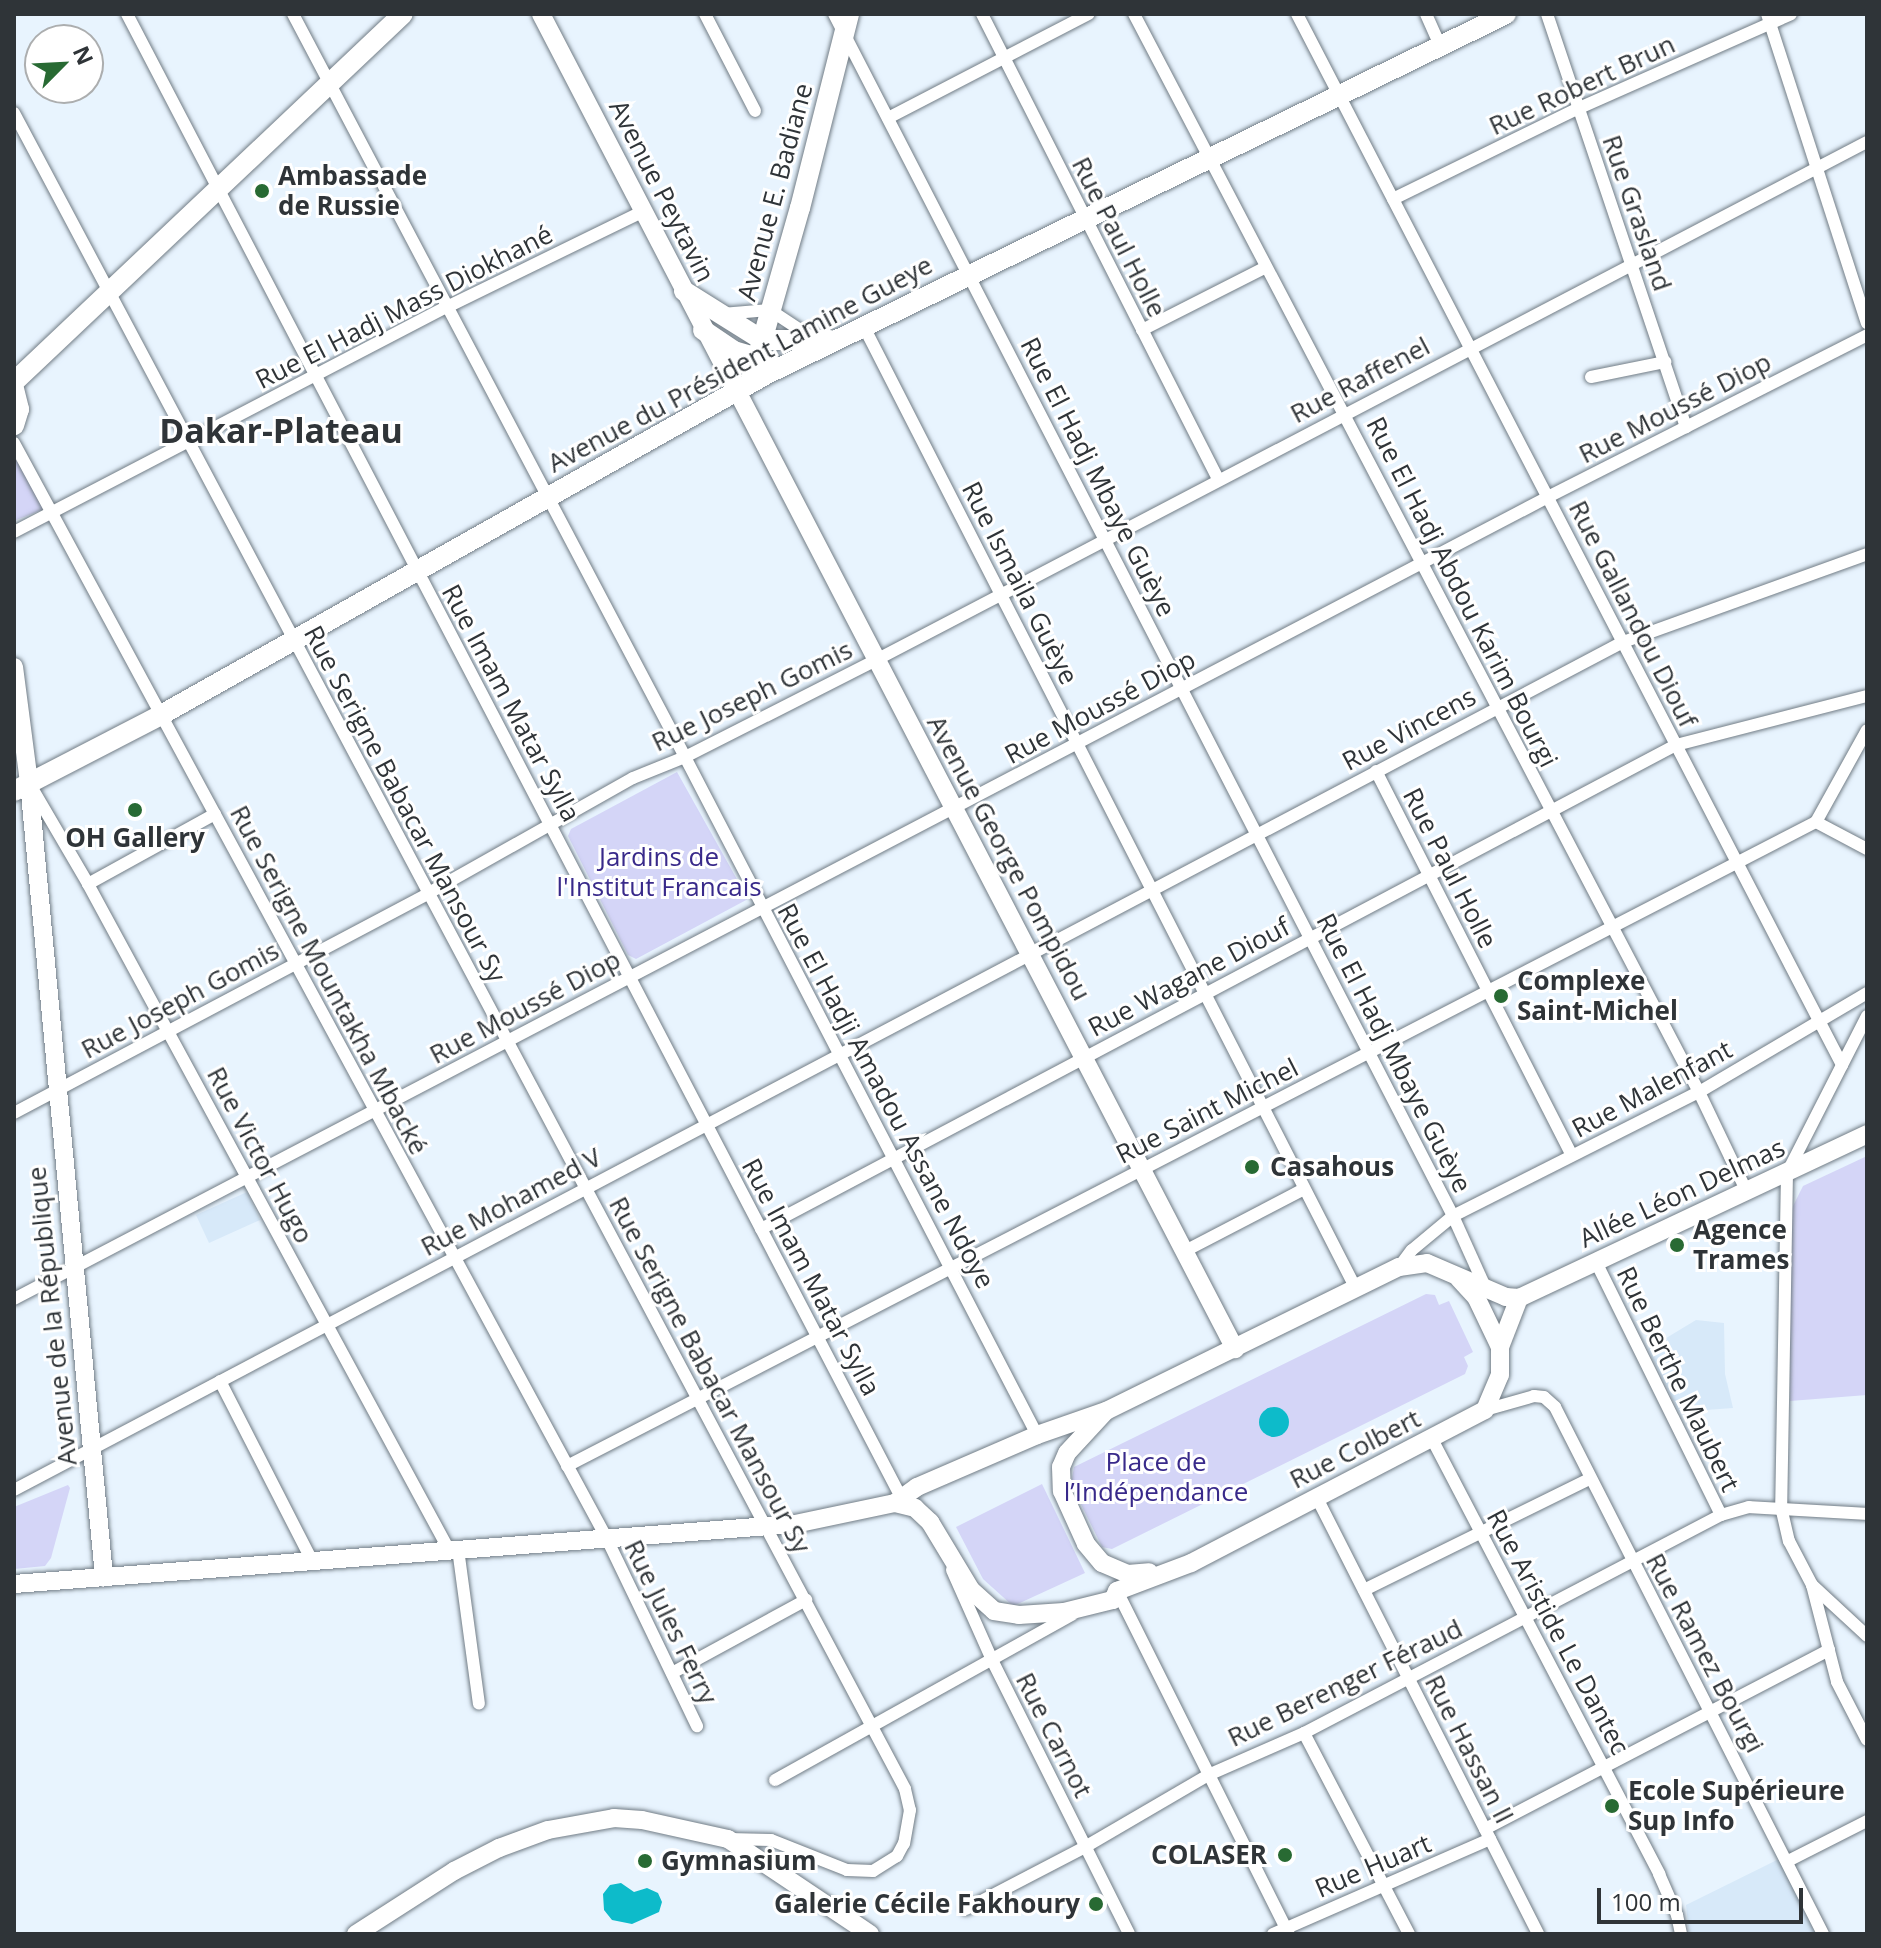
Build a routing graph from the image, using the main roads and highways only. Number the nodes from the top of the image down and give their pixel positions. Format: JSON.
{"nodes":[{"id":1,"x":403,"y":14,"type":"edge"},
{"id":2,"x":1506,"y":14,"type":"edge"},
{"id":3,"x":842,"y":20,"type":"edge"},
{"id":4,"x":684,"y":291,"type":"road end"},
{"id":5,"x":703,"y":330,"type":"road end"},
{"id":6,"x":825,"y":340,"type":"junction"},
{"id":7,"x":759,"y":350,"type":"junction"},
{"id":8,"x":793,"y":362,"type":"junction"},
{"id":9,"x":14,"y":382,"type":"edge"},
{"id":10,"x":743,"y":387,"type":"junction"},
{"id":11,"x":14,"y":389,"type":"edge"},
{"id":12,"x":14,"y":425,"type":"edge"},
{"id":13,"x":22,"y":787,"type":"edge"}],
"edges":[{"from":1,"to":9,"type":"main road"},
{"from":2,"to":6,"type":"main road","name":"Avenue du Président Lamine Gueye"},
{"from":3,"to":7,"type":"main road","name":"Avenue E. Badiane"},
{"from":4,"to":7,"type":"main road"},
{"from":5,"to":7,"type":"main road"},
{"from":6,"to":7,"type":"main road"},
{"from":6,"to":8,"type":"main road","name":"Avenue du Président Lamine Gueye"},
{"from":7,"to":8,"type":"main road"},
{"from":7,"to":10,"type":"main road","name":"Avenue E. Badiane"},
{"from":8,"to":10,"type":"main road","name":"Avenue du Président Lamine Gueye"},
{"from":10,"to":13,"type":"main road","name":"Avenue du Président Lamine Gueye"},
{"from":11,"to":12,"type":"main road"}]}
